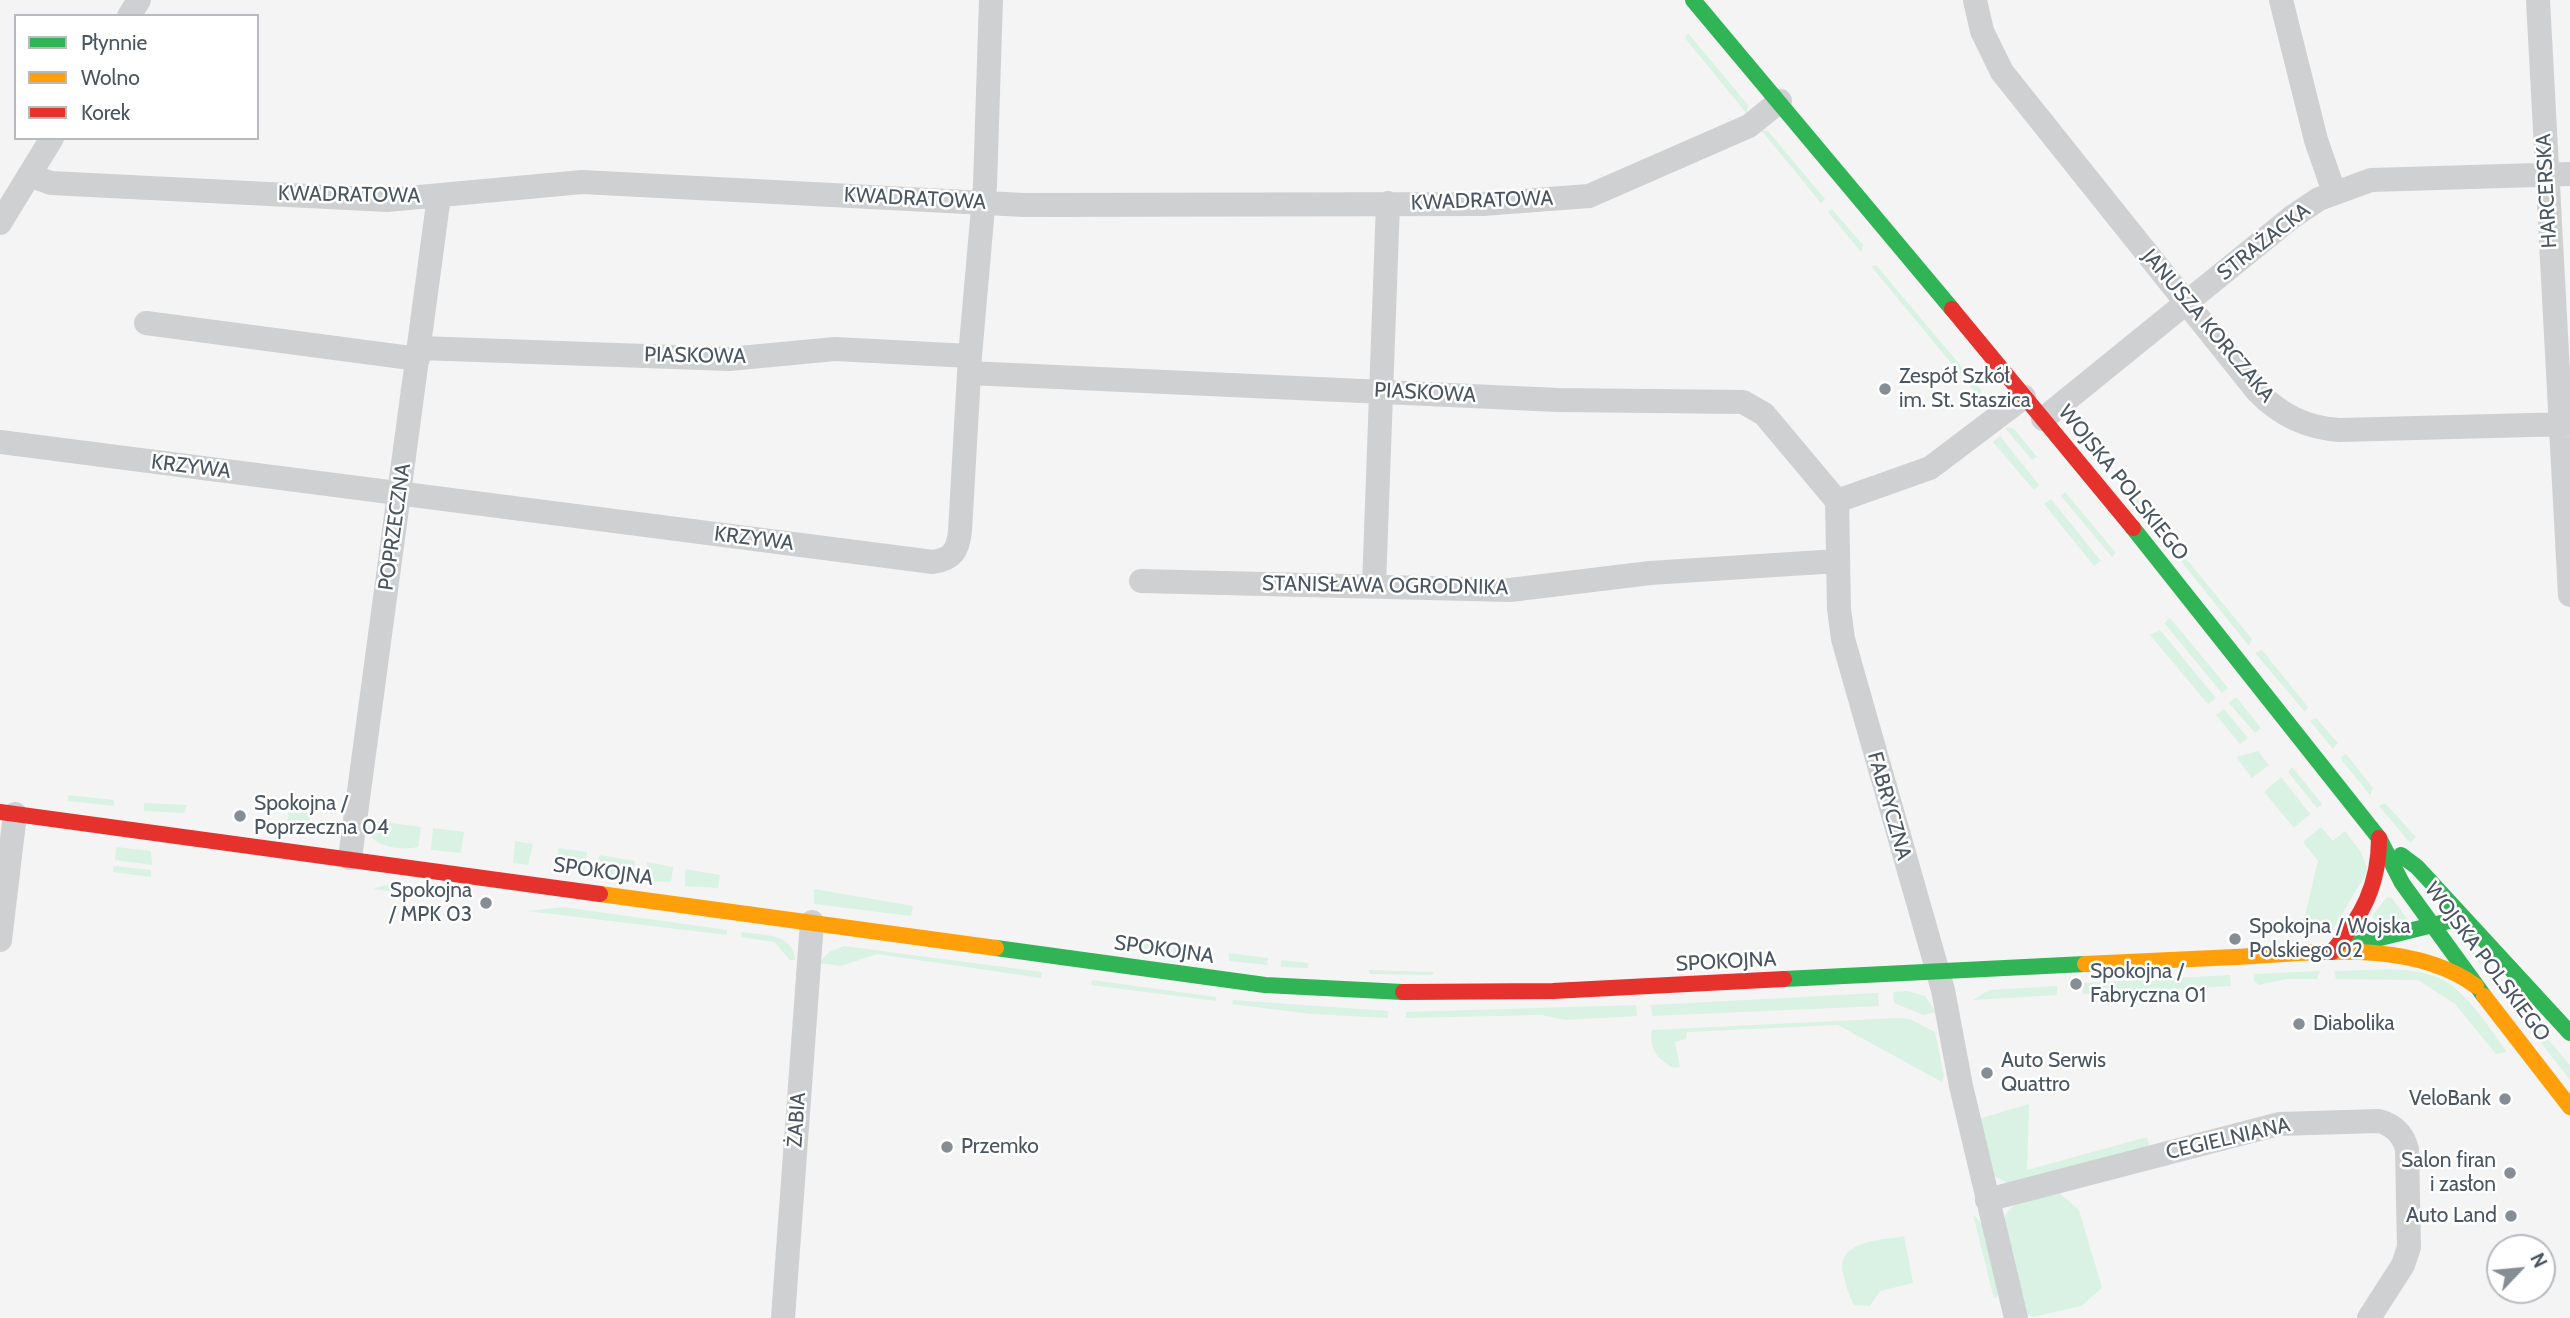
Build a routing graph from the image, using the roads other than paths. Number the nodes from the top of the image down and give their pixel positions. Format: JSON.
{"nodes":[{"id":1,"x":991,"y":0,"type":"edge"},
{"id":2,"x":1693,"y":0,"type":"edge"},
{"id":3,"x":1975,"y":0,"type":"edge"},
{"id":4,"x":2281,"y":0,"type":"edge"},
{"id":5,"x":2538,"y":0,"type":"edge"},
{"id":6,"x":1780,"y":102,"type":"junction"},
{"id":7,"x":51,"y":140,"type":"edge"},
{"id":8,"x":2570,"y":174,"type":"edge"},
{"id":9,"x":29,"y":175,"type":"junction"},
{"id":10,"x":2545,"y":175,"type":"junction"},
{"id":11,"x":2334,"y":192,"type":"junction"},
{"id":12,"x":439,"y":196,"type":"junction"},
{"id":13,"x":982,"y":203,"type":"junction"},
{"id":14,"x":1388,"y":203,"type":"junction"},
{"id":15,"x":0,"y":223,"type":"edge"},
{"id":16,"x":2188,"y":303,"type":"junction"},
{"id":17,"x":146,"y":323,"type":"dead end"},
{"id":18,"x":419,"y":354,"type":"junction"},
{"id":19,"x":969,"y":365,"type":"junction"},
{"id":20,"x":1383,"y":391,"type":"junction"},
{"id":21,"x":2024,"y":397,"type":"junction"},
{"id":22,"x":2043,"y":419,"type":"junction"},
{"id":23,"x":2566,"y":424,"type":"edge"},
{"id":24,"x":0,"y":442,"type":"edge"},
{"id":25,"x":399,"y":494,"type":"junction"},
{"id":26,"x":1837,"y":500,"type":"junction"},
{"id":27,"x":1838,"y":561,"type":"junction"},
{"id":28,"x":1141,"y":581,"type":"dead end"},
{"id":29,"x":1374,"y":586,"type":"junction"},
{"id":30,"x":2570,"y":595,"type":"edge"},
{"id":31,"x":8,"y":813,"type":"edge"},
{"id":32,"x":2379,"y":838,"type":"junction"},
{"id":33,"x":350,"y":858,"type":"junction"},
{"id":34,"x":2463,"y":918,"type":"junction"},
{"id":35,"x":812,"y":922,"type":"junction"},
{"id":36,"x":2432,"y":925,"type":"junction"},
{"id":37,"x":0,"y":940,"type":"edge"},
{"id":38,"x":2332,"y":952,"type":"junction"},
{"id":39,"x":1937,"y":973,"type":"junction"},
{"id":40,"x":2476,"y":986,"type":"junction"},
{"id":41,"x":2570,"y":1033,"type":"edge"},
{"id":42,"x":2570,"y":1107,"type":"edge"},
{"id":43,"x":1987,"y":1200,"type":"junction"},
{"id":44,"x":783,"y":1318,"type":"edge"},
{"id":45,"x":2016,"y":1318,"type":"edge"},
{"id":46,"x":2369,"y":1318,"type":"edge"}],
"edges":[{"from":1,"to":13,"type":"street","name":"KRZYWA"},
{"from":2,"to":6,"type":"street","name":"WOJSKA POLSKIEGO"},
{"from":3,"to":16,"type":"street","name":"JANUSZA KORCZAKA"},
{"from":4,"to":11,"type":"street"},
{"from":5,"to":10,"type":"street","name":"HARCERSKA"},
{"from":6,"to":14,"type":"street","name":"KWADRATOWA"},
{"from":6,"to":21,"type":"street","name":"WOJSKA POLSKIEGO"},
{"from":7,"to":9,"type":"street"},
{"from":8,"to":10,"type":"street","name":"STRAŻACKA"},
{"from":9,"to":12,"type":"street","name":"KWADRATOWA"},
{"from":9,"to":15,"type":"street"},
{"from":10,"to":11,"type":"street","name":"STRAŻACKA"},
{"from":10,"to":23,"type":"street","name":"HARCERSKA"},
{"from":11,"to":16,"type":"street","name":"STRAŻACKA"},
{"from":12,"to":13,"type":"street","name":"KWADRATOWA"},
{"from":12,"to":18,"type":"street","name":"POPRZECZNA"},
{"from":13,"to":14,"type":"street","name":"KWADRATOWA"},
{"from":13,"to":19,"type":"street","name":"KRZYWA"},
{"from":14,"to":20,"type":"street"},
{"from":16,"to":22,"type":"street","name":"STRAŻACKA"},
{"from":16,"to":23,"type":"street","name":"JANUSZA KORCZAKA"},
{"from":17,"to":18,"type":"street","name":"PIASKOWA"},
{"from":18,"to":19,"type":"street","name":"PIASKOWA"},
{"from":18,"to":25,"type":"street","name":"POPRZECZNA"},
{"from":19,"to":20,"type":"street","name":"PIASKOWA"},
{"from":19,"to":25,"type":"street","name":"KRZYWA"},
{"from":20,"to":26,"type":"street","name":"PIASKOWA"},
{"from":20,"to":29,"type":"street"},
{"from":21,"to":22,"type":"street","name":"WOJSKA POLSKIEGO"},
{"from":21,"to":26,"type":"street"},
{"from":22,"to":32,"type":"street","name":"WOJSKA POLSKIEGO"},
{"from":23,"to":30,"type":"street","name":"HARCERSKA"},
{"from":24,"to":25,"type":"street","name":"KRZYWA"},
{"from":25,"to":33,"type":"street","name":"POPRZECZNA"},
{"from":26,"to":27,"type":"street","name":"FABRYCZNA"},
{"from":27,"to":29,"type":"street","name":"STANISŁAWA OGRODNIKA"},
{"from":27,"to":39,"type":"street","name":"FABRYCZNA"},
{"from":28,"to":29,"type":"street","name":"STANISŁAWA OGRODNIKA"},
{"from":31,"to":33,"type":"street","name":"SPOKOJNA"},
{"from":31,"to":37,"type":"street"},
{"from":32,"to":34,"type":"street","name":"WOJSKA POLSKIEGO"},
{"from":32,"to":36,"type":"street","name":"WOJSKA POLSKIEGO"},
{"from":32,"to":38,"type":"street"},
{"from":33,"to":35,"type":"street","name":"SPOKOJNA"},
{"from":34,"to":36,"type":"street","name":"SPOKOJNA"},
{"from":34,"to":41,"type":"street","name":"WOJSKA POLSKIEGO"},
{"from":35,"to":39,"type":"street","name":"SPOKOJNA"},
{"from":35,"to":44,"type":"street","name":"ŻABIA"},
{"from":36,"to":38,"type":"street","name":"SPOKOJNA"},
{"from":36,"to":40,"type":"street","name":"WOJSKA POLSKIEGO"},
{"from":38,"to":39,"type":"street","name":"SPOKOJNA"},
{"from":38,"to":40,"type":"street","name":"SPOKOJNA"},
{"from":39,"to":43,"type":"street","name":"FABRYCZNA"},
{"from":40,"to":42,"type":"street","name":"WOJSKA POLSKIEGO"},
{"from":43,"to":45,"type":"street","name":"FABRYCZNA"},
{"from":43,"to":46,"type":"street","name":"CEGIELNIANA"}]}
